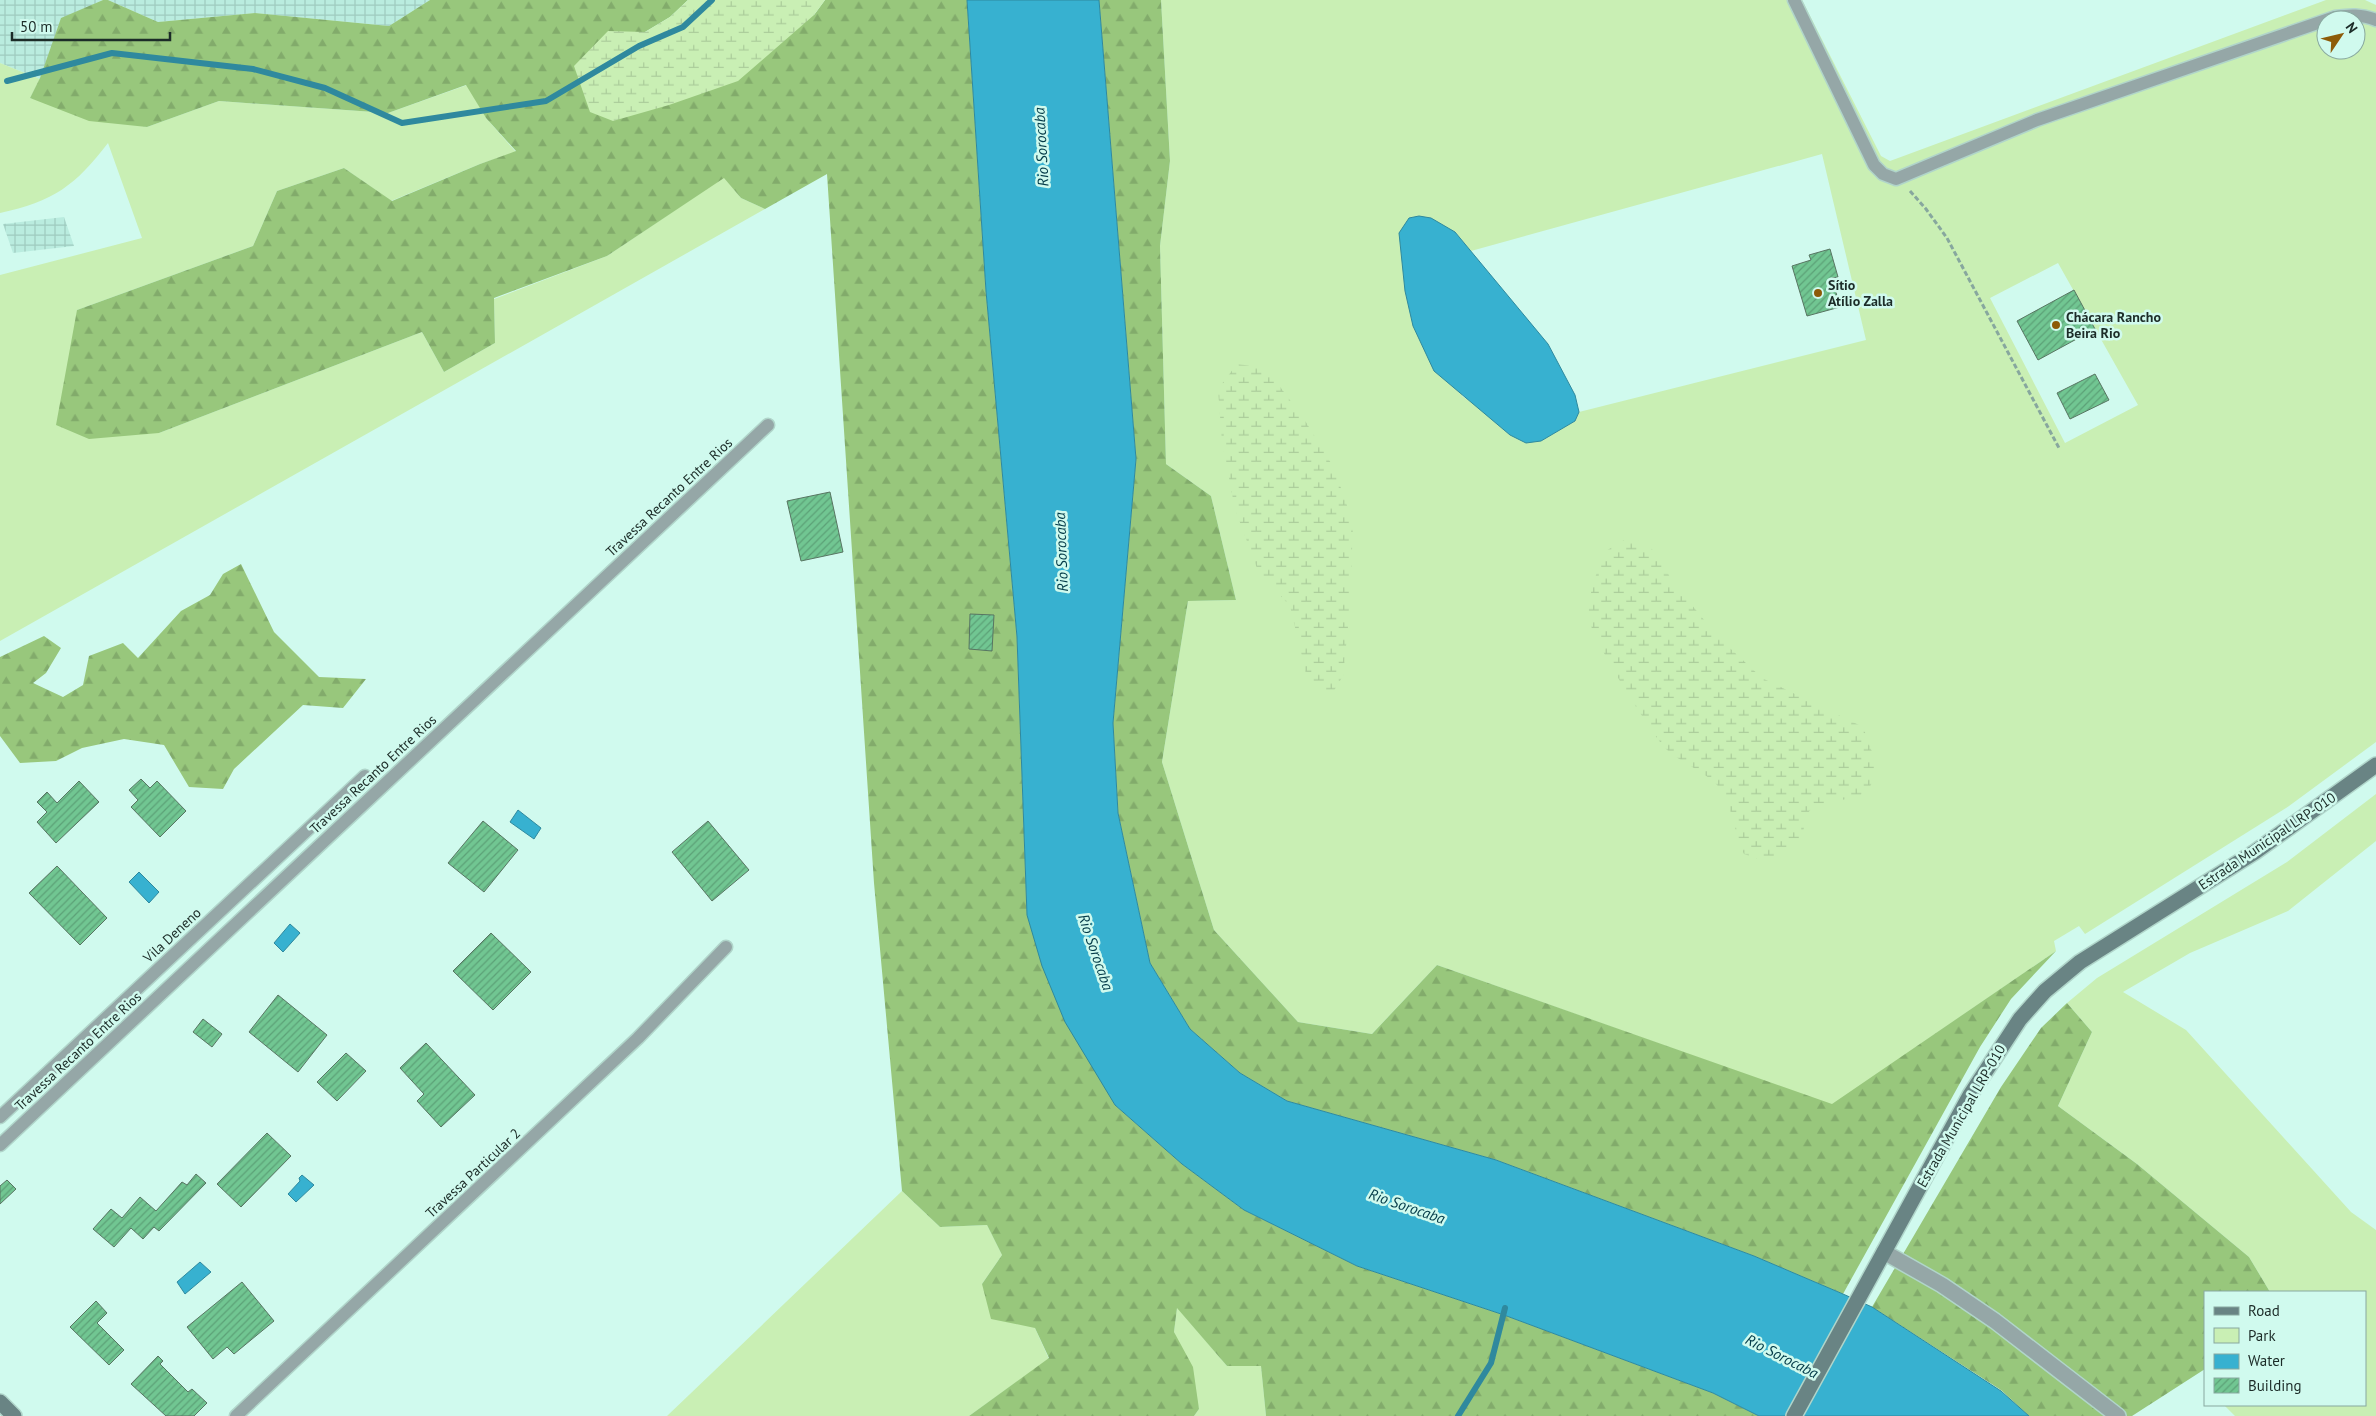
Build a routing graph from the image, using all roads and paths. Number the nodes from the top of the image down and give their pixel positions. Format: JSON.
{"nodes":[{"id":1,"x":1794,"y":0,"type":"edge"},
{"id":2,"x":2376,"y":20,"type":"edge"},
{"id":3,"x":1896,"y":178,"type":"junction"},
{"id":4,"x":768,"y":425,"type":"dead end"},
{"id":5,"x":2059,"y":448,"type":"dead end"},
{"id":6,"x":2376,"y":765,"type":"edge"},
{"id":7,"x":365,"y":776,"type":"dead end"},
{"id":8,"x":726,"y":947,"type":"dead end"},
{"id":9,"x":0,"y":1117,"type":"edge"},
{"id":10,"x":0,"y":1145,"type":"edge"},
{"id":11,"x":1884,"y":1252,"type":"junction"},
{"id":12,"x":0,"y":1402,"type":"edge"},
{"id":13,"x":14,"y":1416,"type":"edge"},
{"id":14,"x":236,"y":1416,"type":"edge"},
{"id":15,"x":1794,"y":1416,"type":"edge"},
{"id":16,"x":2118,"y":1416,"type":"edge"}],
"edges":[{"from":1,"to":3,"type":"lane"},
{"from":2,"to":3,"type":"lane"},
{"from":3,"to":5,"type":"path"},
{"from":4,"to":10,"type":"lane","name":"Travessa Recanto Entre Rios"},
{"from":6,"to":11,"type":"street","name":"Estrada Municipal LRP-010"},
{"from":7,"to":9,"type":"lane","name":"Vila Deneno"},
{"from":8,"to":14,"type":"lane","name":"Travessa Particular 2"},
{"from":11,"to":15,"type":"street","name":"Estrada Municipal LRP-010"},
{"from":11,"to":16,"type":"street"},
{"from":12,"to":13,"type":"street"}]}
